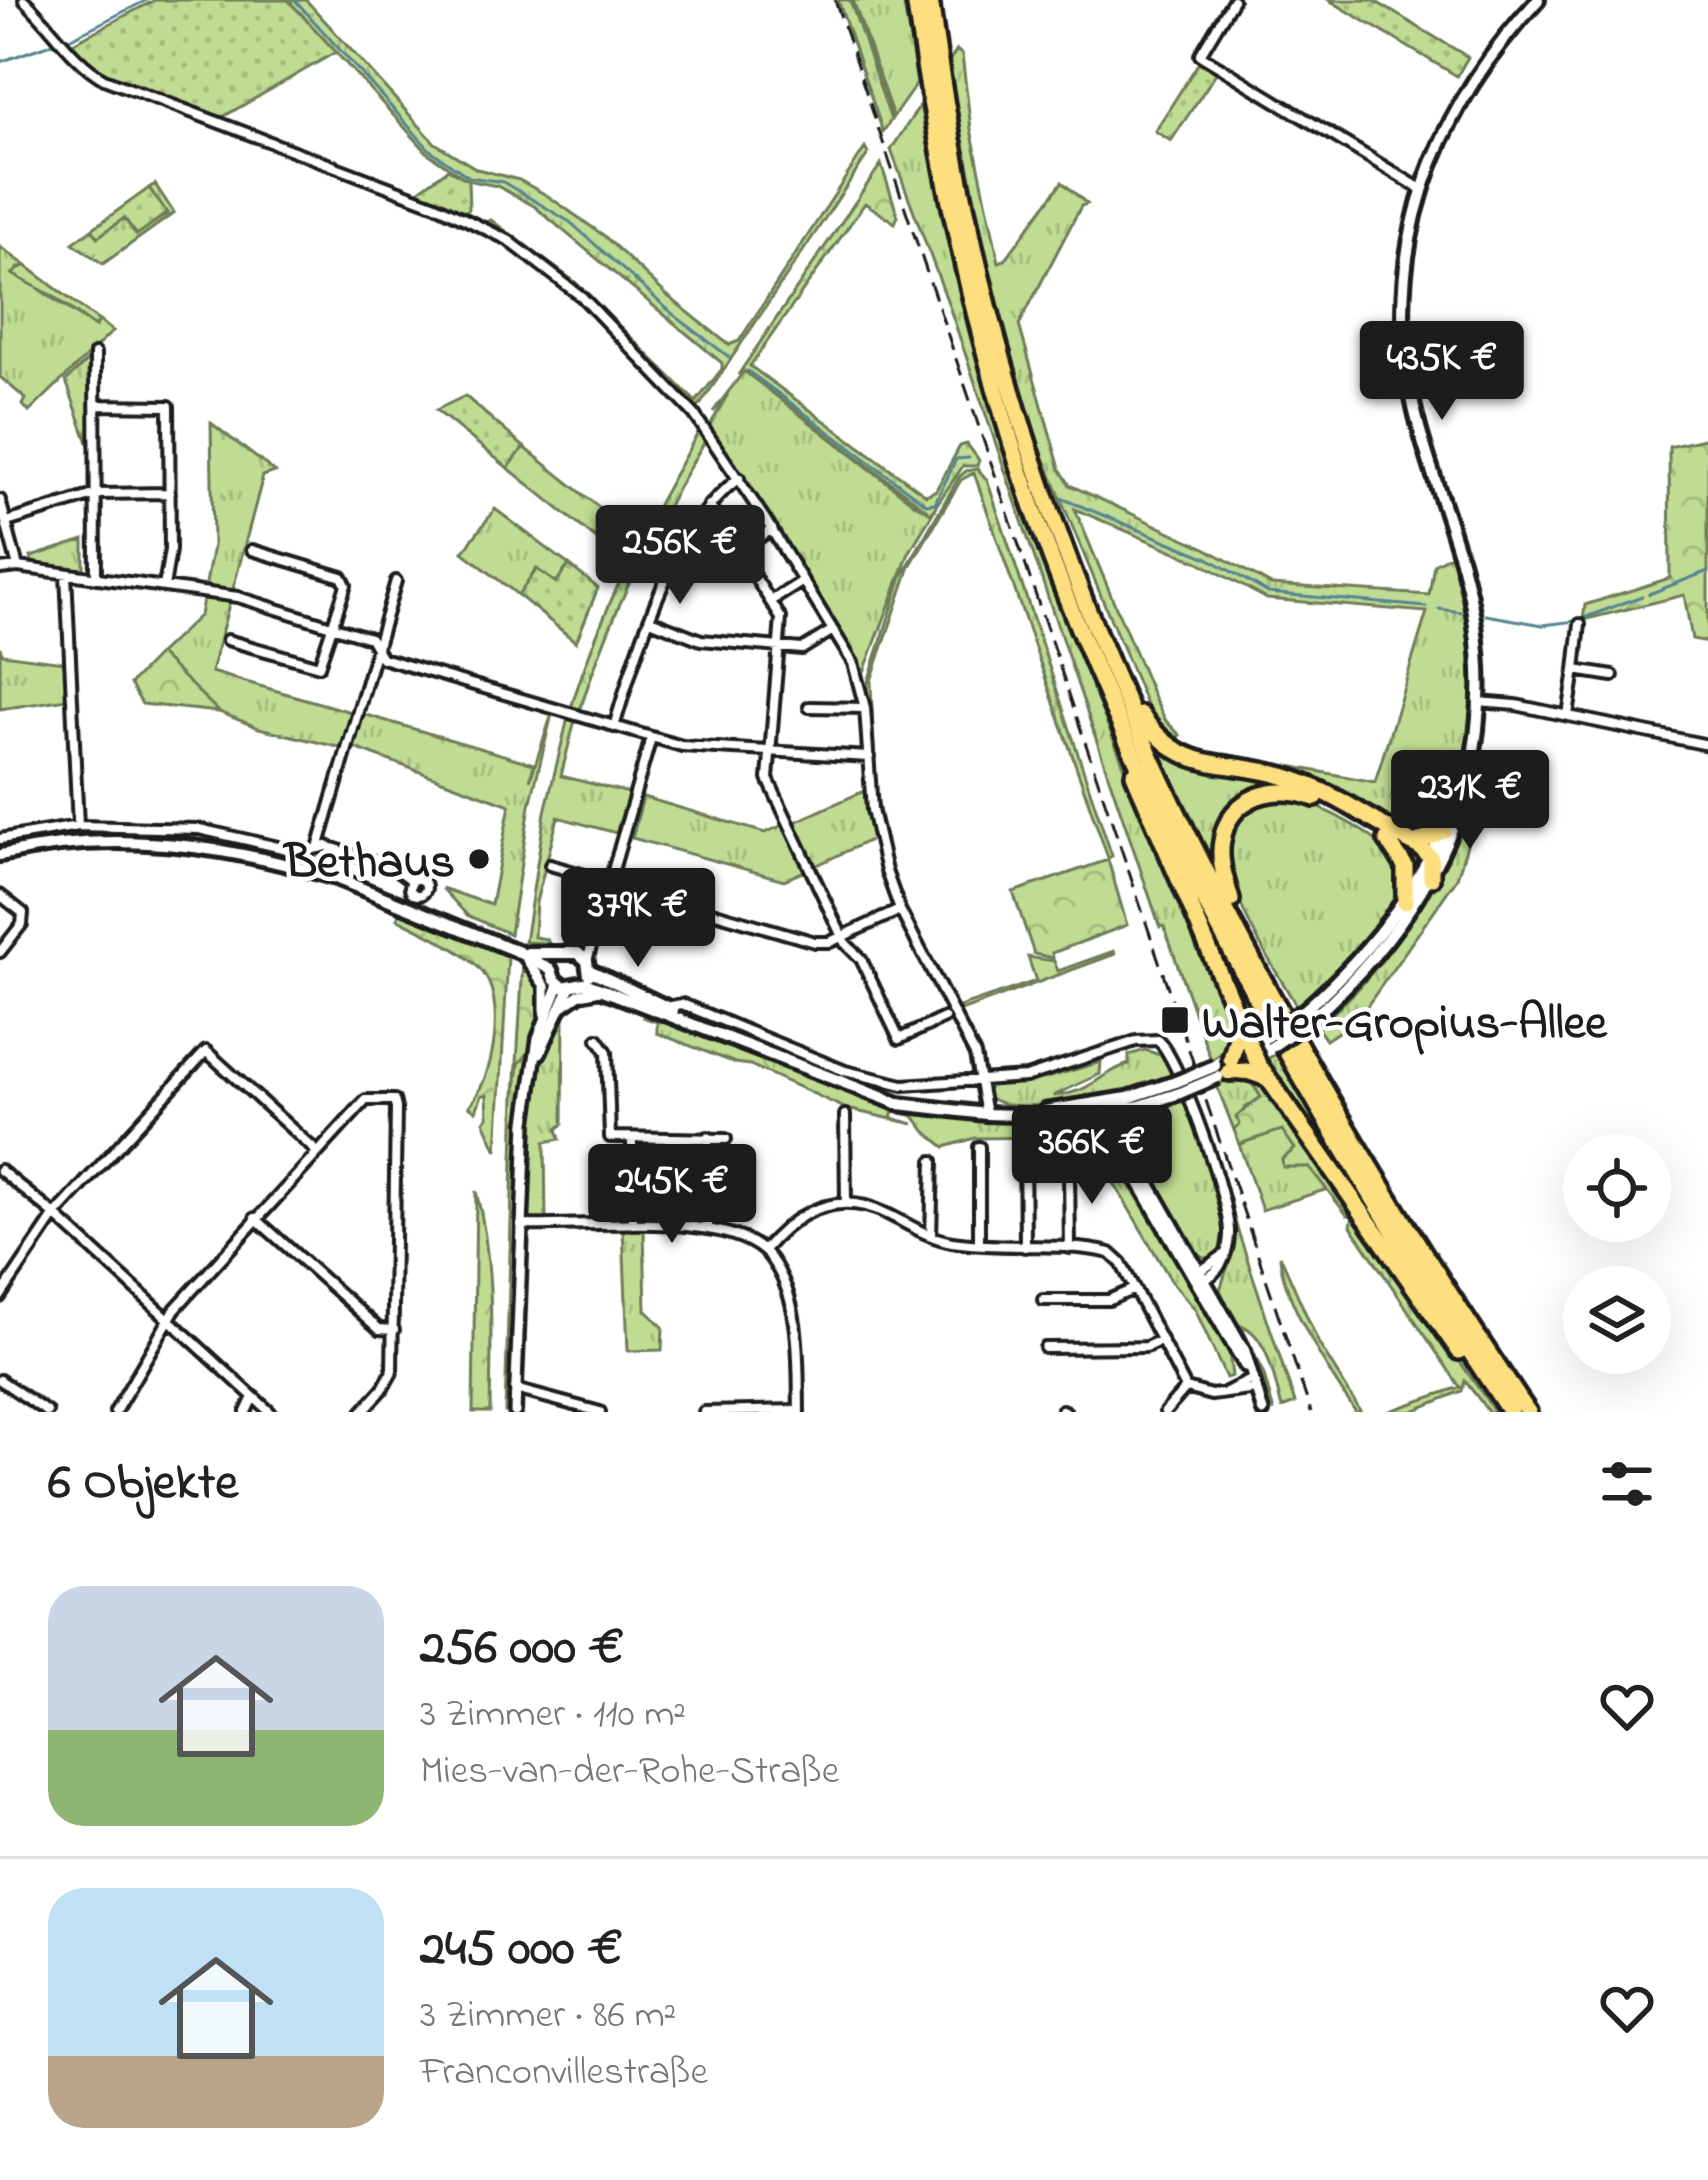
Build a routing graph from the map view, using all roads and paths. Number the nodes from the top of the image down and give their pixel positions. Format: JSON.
{"nodes":[{"id":1,"x":24,"y":0,"type":"edge"},
{"id":2,"x":915,"y":0,"type":"edge"},
{"id":3,"x":930,"y":0,"type":"edge"},
{"id":4,"x":1233,"y":0,"type":"edge"},
{"id":5,"x":1538,"y":0,"type":"edge"},
{"id":6,"x":1421,"y":188,"type":"junction"},
{"id":7,"x":95,"y":354,"type":"dead end"},
{"id":8,"x":96,"y":405,"type":"junction"},
{"id":9,"x":739,"y":478,"type":"junction"},
{"id":10,"x":97,"y":494,"type":"junction"},
{"id":11,"x":170,"y":494,"type":"junction"},
{"id":12,"x":0,"y":500,"type":"edge"},
{"id":13,"x":709,"y":505,"type":"junction"},
{"id":14,"x":7,"y":522,"type":"junction"},
{"id":15,"x":772,"y":529,"type":"junction"},
{"id":16,"x":252,"y":550,"type":"dead end"},
{"id":17,"x":739,"y":550,"type":"junction"},
{"id":18,"x":680,"y":555,"type":"junction"},
{"id":19,"x":18,"y":566,"type":"junction"},
{"id":20,"x":0,"y":569,"type":"edge"},
{"id":21,"x":66,"y":574,"type":"junction"},
{"id":22,"x":97,"y":578,"type":"junction"},
{"id":23,"x":803,"y":580,"type":"junction"},
{"id":24,"x":396,"y":581,"type":"dead end"},
{"id":25,"x":164,"y":587,"type":"junction"},
{"id":26,"x":771,"y":601,"type":"junction"},
{"id":27,"x":650,"y":620,"type":"junction"},
{"id":28,"x":1580,"y":624,"type":"dead end"},
{"id":29,"x":334,"y":627,"type":"junction"},
{"id":30,"x":833,"y":630,"type":"junction"},
{"id":31,"x":227,"y":640,"type":"dead end"},
{"id":32,"x":778,"y":647,"type":"junction"},
{"id":33,"x":376,"y":648,"type":"junction"},
{"id":34,"x":1575,"y":670,"type":"junction"},
{"id":35,"x":1613,"y":676,"type":"dead end"},
{"id":36,"x":1113,"y":687,"type":"junction"},
{"id":37,"x":1477,"y":702,"type":"junction"},
{"id":38,"x":809,"y":707,"type":"dead end"},
{"id":39,"x":865,"y":708,"type":"junction"},
{"id":40,"x":1568,"y":716,"type":"junction"},
{"id":41,"x":614,"y":727,"type":"junction"},
{"id":42,"x":651,"y":737,"type":"junction"},
{"id":43,"x":1708,"y":746,"type":"edge"},
{"id":44,"x":770,"y":751,"type":"junction"},
{"id":45,"x":868,"y":757,"type":"junction"},
{"id":46,"x":1471,"y":758,"type":"junction"},
{"id":47,"x":78,"y":826,"type":"junction"},
{"id":48,"x":1444,"y":830,"type":"junction"},
{"id":49,"x":0,"y":839,"type":"edge"},
{"id":50,"x":1387,"y":840,"type":"junction"},
{"id":51,"x":1414,"y":844,"type":"junction"},
{"id":52,"x":320,"y":845,"type":"junction"},
{"id":53,"x":348,"y":852,"type":"junction"},
{"id":54,"x":0,"y":855,"type":"edge"},
{"id":55,"x":1437,"y":857,"type":"junction"},
{"id":56,"x":550,"y":865,"type":"dead end"},
{"id":57,"x":1431,"y":878,"type":"joint"},
{"id":58,"x":338,"y":879,"type":"junction"},
{"id":59,"x":412,"y":881,"type":"dead end"},
{"id":60,"x":610,"y":882,"type":"junction"},
{"id":61,"x":0,"y":895,"type":"edge"},
{"id":62,"x":1405,"y":902,"type":"junction"},
{"id":63,"x":900,"y":910,"type":"junction"},
{"id":64,"x":596,"y":930,"type":"junction"},
{"id":65,"x":842,"y":937,"type":"junction"},
{"id":66,"x":1242,"y":937,"type":"junction"},
{"id":67,"x":0,"y":952,"type":"edge"},
{"id":68,"x":518,"y":952,"type":"junction"},
{"id":69,"x":570,"y":952,"type":"junction"},
{"id":70,"x":588,"y":966,"type":"junction"},
{"id":71,"x":551,"y":970,"type":"junction"},
{"id":72,"x":584,"y":983,"type":"junction"},
{"id":73,"x":564,"y":987,"type":"junction"},
{"id":74,"x":602,"y":990,"type":"junction"},
{"id":75,"x":666,"y":1007,"type":"junction"},
{"id":76,"x":557,"y":1010,"type":"junction"},
{"id":77,"x":1309,"y":1014,"type":"junction"},
{"id":78,"x":944,"y":1018,"type":"dead end"},
{"id":79,"x":545,"y":1021,"type":"junction"},
{"id":80,"x":1240,"y":1027,"type":"junction"},
{"id":81,"x":715,"y":1031,"type":"junction"},
{"id":82,"x":598,"y":1039,"type":"dead end"},
{"id":83,"x":1260,"y":1048,"type":"junction"},
{"id":84,"x":1223,"y":1068,"type":"junction"},
{"id":85,"x":980,"y":1078,"type":"junction"},
{"id":86,"x":1267,"y":1078,"type":"junction"},
{"id":87,"x":531,"y":1081,"type":"junction"},
{"id":88,"x":1178,"y":1088,"type":"junction"},
{"id":89,"x":1161,"y":1100,"type":"junction"},
{"id":90,"x":1115,"y":1108,"type":"junction"},
{"id":91,"x":986,"y":1114,"type":"junction"},
{"id":92,"x":845,"y":1115,"type":"dead end"},
{"id":93,"x":1010,"y":1115,"type":"junction"},
{"id":94,"x":1078,"y":1117,"type":"junction"},
{"id":95,"x":708,"y":1138,"type":"junction"},
{"id":96,"x":632,"y":1139,"type":"junction"},
{"id":97,"x":726,"y":1139,"type":"dead end"},
{"id":98,"x":1116,"y":1144,"type":"junction"},
{"id":99,"x":1024,"y":1145,"type":"dead end"},
{"id":100,"x":980,"y":1148,"type":"dead end"},
{"id":101,"x":316,"y":1151,"type":"junction"},
{"id":102,"x":1073,"y":1159,"type":"dead end"},
{"id":103,"x":933,"y":1161,"type":"dead end"},
{"id":104,"x":0,"y":1170,"type":"edge"},
{"id":105,"x":1141,"y":1170,"type":"junction"},
{"id":106,"x":846,"y":1203,"type":"junction"},
{"id":107,"x":55,"y":1215,"type":"junction"},
{"id":108,"x":255,"y":1218,"type":"junction"},
{"id":109,"x":633,"y":1224,"type":"junction"},
{"id":110,"x":520,"y":1225,"type":"junction"},
{"id":111,"x":707,"y":1229,"type":"junction"},
{"id":112,"x":931,"y":1236,"type":"junction"},
{"id":113,"x":979,"y":1244,"type":"junction"},
{"id":114,"x":1025,"y":1247,"type":"junction"},
{"id":115,"x":1070,"y":1249,"type":"junction"},
{"id":116,"x":764,"y":1250,"type":"junction"},
{"id":117,"x":1200,"y":1277,"type":"junction"},
{"id":118,"x":1134,"y":1289,"type":"junction"},
{"id":119,"x":0,"y":1297,"type":"edge"},
{"id":120,"x":1043,"y":1300,"type":"dead end"},
{"id":121,"x":170,"y":1318,"type":"junction"},
{"id":122,"x":394,"y":1330,"type":"junction"},
{"id":123,"x":1159,"y":1341,"type":"junction"},
{"id":124,"x":1045,"y":1348,"type":"dead end"},
{"id":125,"x":0,"y":1380,"type":"edge"},
{"id":126,"x":1255,"y":1384,"type":"junction"},
{"id":127,"x":1186,"y":1388,"type":"junction"},
{"id":128,"x":515,"y":1389,"type":"junction"},
{"id":129,"x":253,"y":1396,"type":"junction"},
{"id":130,"x":1506,"y":1406,"type":"edge"},
{"id":131,"x":799,"y":1411,"type":"edge"},
{"id":132,"x":47,"y":1412,"type":"edge"},
{"id":133,"x":115,"y":1412,"type":"edge"},
{"id":134,"x":246,"y":1412,"type":"edge"},
{"id":135,"x":270,"y":1412,"type":"edge"},
{"id":136,"x":362,"y":1412,"type":"edge"},
{"id":137,"x":515,"y":1412,"type":"edge"},
{"id":138,"x":600,"y":1412,"type":"edge"},
{"id":139,"x":704,"y":1412,"type":"edge"},
{"id":140,"x":1165,"y":1412,"type":"edge"},
{"id":141,"x":1263,"y":1412,"type":"edge"},
{"id":142,"x":1528,"y":1412,"type":"edge"}],
"edges":[{"from":1,"to":9,"type":"street"},
{"from":2,"to":36,"type":"highway"},
{"from":3,"to":36,"type":"highway"},
{"from":4,"to":6,"type":"street"},
{"from":5,"to":6,"type":"main road"},
{"from":6,"to":37,"type":"main road"},
{"from":7,"to":8,"type":"street"},
{"from":8,"to":10,"type":"street"},
{"from":8,"to":11,"type":"street"},
{"from":9,"to":13,"type":"street"},
{"from":9,"to":15,"type":"street"},
{"from":10,"to":11,"type":"street"},
{"from":10,"to":14,"type":"street"},
{"from":10,"to":22,"type":"street"},
{"from":11,"to":25,"type":"street"},
{"from":12,"to":14,"type":"street"},
{"from":13,"to":17,"type":"street"},
{"from":13,"to":18,"type":"street"},
{"from":14,"to":19,"type":"street"},
{"from":15,"to":17,"type":"street"},
{"from":15,"to":23,"type":"street"},
{"from":16,"to":29,"type":"street"},
{"from":17,"to":18,"type":"street"},
{"from":17,"to":26,"type":"street"},
{"from":18,"to":27,"type":"street"},
{"from":19,"to":20,"type":"street"},
{"from":19,"to":21,"type":"street"},
{"from":21,"to":22,"type":"street"},
{"from":21,"to":47,"type":"street"},
{"from":22,"to":25,"type":"street"},
{"from":23,"to":26,"type":"street"},
{"from":23,"to":30,"type":"street"},
{"from":24,"to":33,"type":"street"},
{"from":25,"to":29,"type":"street"},
{"from":26,"to":32,"type":"street"},
{"from":27,"to":32,"type":"street"},
{"from":27,"to":41,"type":"street"},
{"from":28,"to":34,"type":"street"},
{"from":29,"to":31,"type":"street"},
{"from":29,"to":33,"type":"street"},
{"from":30,"to":32,"type":"street"},
{"from":30,"to":39,"type":"street"},
{"from":32,"to":44,"type":"street"},
{"from":33,"to":41,"type":"street"},
{"from":33,"to":52,"type":"street"},
{"from":34,"to":35,"type":"street"},
{"from":34,"to":40,"type":"street"},
{"from":36,"to":51,"type":"highway"},
{"from":36,"to":66,"type":"highway"},
{"from":36,"to":80,"type":"highway"},
{"from":36,"to":130,"type":"highway"},
{"from":37,"to":40,"type":"street"},
{"from":37,"to":46,"type":"main road"},
{"from":38,"to":39,"type":"street"},
{"from":39,"to":45,"type":"street"},
{"from":40,"to":43,"type":"street"},
{"from":41,"to":42,"type":"street"},
{"from":42,"to":44,"type":"street"},
{"from":42,"to":60,"type":"street"},
{"from":44,"to":45,"type":"street"},
{"from":44,"to":65,"type":"street"},
{"from":45,"to":63,"type":"street"},
{"from":46,"to":48,"type":"main road"},
{"from":46,"to":55,"type":"main road"},
{"from":47,"to":49,"type":"street"},
{"from":47,"to":52,"type":"street"},
{"from":48,"to":51,"type":"highway"},
{"from":48,"to":55,"type":"main road"},
{"from":50,"to":55,"type":"highway"},
{"from":50,"to":62,"type":"highway"},
{"from":50,"to":66,"type":"highway"},
{"from":51,"to":55,"type":"highway"},
{"from":52,"to":53,"type":"street"},
{"from":53,"to":58,"type":"street"},
{"from":53,"to":59,"type":"street"},
{"from":54,"to":58,"type":"main road"},
{"from":55,"to":57,"type":"highway"},
{"from":55,"to":62,"type":"main road"},
{"from":56,"to":60,"type":"street"},
{"from":57,"to":77,"type":"main road"},
{"from":58,"to":68,"type":"main road"},
{"from":60,"to":64,"type":"street"},
{"from":60,"to":65,"type":"street"},
{"from":61,"to":67,"type":"street"},
{"from":62,"to":77,"type":"main road"},
{"from":63,"to":65,"type":"street"},
{"from":63,"to":85,"type":"street"},
{"from":64,"to":69,"type":"street"},
{"from":64,"to":70,"type":"street"},
{"from":65,"to":78,"type":"street"},
{"from":66,"to":142,"type":"highway"},
{"from":68,"to":69,"type":"main road"},
{"from":68,"to":71,"type":"main road"},
{"from":68,"to":79,"type":"street"},
{"from":69,"to":70,"type":"main road"},
{"from":69,"to":71,"type":"main road"},
{"from":70,"to":72,"type":"main road"},
{"from":70,"to":75,"type":"main road"},
{"from":71,"to":73,"type":"main road"},
{"from":72,"to":73,"type":"main road"},
{"from":72,"to":74,"type":"main road"},
{"from":73,"to":76,"type":"street"},
{"from":73,"to":79,"type":"street"},
{"from":74,"to":76,"type":"street"},
{"from":74,"to":81,"type":"main road"},
{"from":75,"to":81,"type":"main road"},
{"from":75,"to":85,"type":"street"},
{"from":76,"to":87,"type":"street"},
{"from":77,"to":83,"type":"main road","bridge":true},
{"from":79,"to":87,"type":"street"},
{"from":80,"to":83,"type":"highway"},
{"from":80,"to":84,"type":"highway"},
{"from":81,"to":91,"type":"main road"},
{"from":82,"to":96,"type":"street"},
{"from":83,"to":84,"type":"main road"},
{"from":83,"to":86,"type":"highway"},
{"from":84,"to":86,"type":"highway"},
{"from":84,"to":88,"type":"main road","bridge":true},
{"from":85,"to":91,"type":"street"},
{"from":85,"to":117,"type":"street"},
{"from":86,"to":130,"type":"highway"},
{"from":87,"to":110,"type":"street"},
{"from":88,"to":89,"type":"main road"},
{"from":88,"to":90,"type":"main road"},
{"from":89,"to":90,"type":"main road"},
{"from":89,"to":105,"type":"street"},
{"from":90,"to":93,"type":"main road"},
{"from":90,"to":94,"type":"main road"},
{"from":90,"to":98,"type":"street"},
{"from":90,"to":105,"type":"street"},
{"from":91,"to":93,"type":"main road"},
{"from":92,"to":106,"type":"street"},
{"from":93,"to":94,"type":"main road"},
{"from":94,"to":98,"type":"street"},
{"from":95,"to":96,"type":"street"},
{"from":95,"to":97,"type":"street"},
{"from":95,"to":111,"type":"street"},
{"from":96,"to":109,"type":"street"},
{"from":98,"to":117,"type":"street"},
{"from":99,"to":114,"type":"street"},
{"from":100,"to":113,"type":"street"},
{"from":101,"to":107,"type":"street"},
{"from":101,"to":108,"type":"street"},
{"from":101,"to":122,"type":"street"},
{"from":102,"to":115,"type":"street"},
{"from":103,"to":112,"type":"street"},
{"from":104,"to":107,"type":"street"},
{"from":105,"to":117,"type":"street"},
{"from":106,"to":112,"type":"street"},
{"from":106,"to":116,"type":"street"},
{"from":107,"to":119,"type":"street"},
{"from":107,"to":121,"type":"street"},
{"from":108,"to":121,"type":"street"},
{"from":108,"to":122,"type":"street"},
{"from":109,"to":110,"type":"street"},
{"from":109,"to":111,"type":"street"},
{"from":110,"to":128,"type":"street"},
{"from":111,"to":116,"type":"street"},
{"from":112,"to":113,"type":"street"},
{"from":113,"to":114,"type":"street"},
{"from":114,"to":115,"type":"street"},
{"from":115,"to":118,"type":"street"},
{"from":116,"to":131,"type":"street"},
{"from":117,"to":126,"type":"street"},
{"from":118,"to":120,"type":"street"},
{"from":118,"to":123,"type":"street"},
{"from":121,"to":129,"type":"street"},
{"from":121,"to":133,"type":"street"},
{"from":122,"to":136,"type":"street"},
{"from":123,"to":124,"type":"street"},
{"from":123,"to":127,"type":"street"},
{"from":125,"to":132,"type":"street"},
{"from":126,"to":127,"type":"street"},
{"from":126,"to":141,"type":"street"},
{"from":127,"to":140,"type":"street"},
{"from":128,"to":137,"type":"street"},
{"from":128,"to":138,"type":"street"},
{"from":129,"to":134,"type":"street"},
{"from":129,"to":135,"type":"street"},
{"from":131,"to":139,"type":"street"}]}
